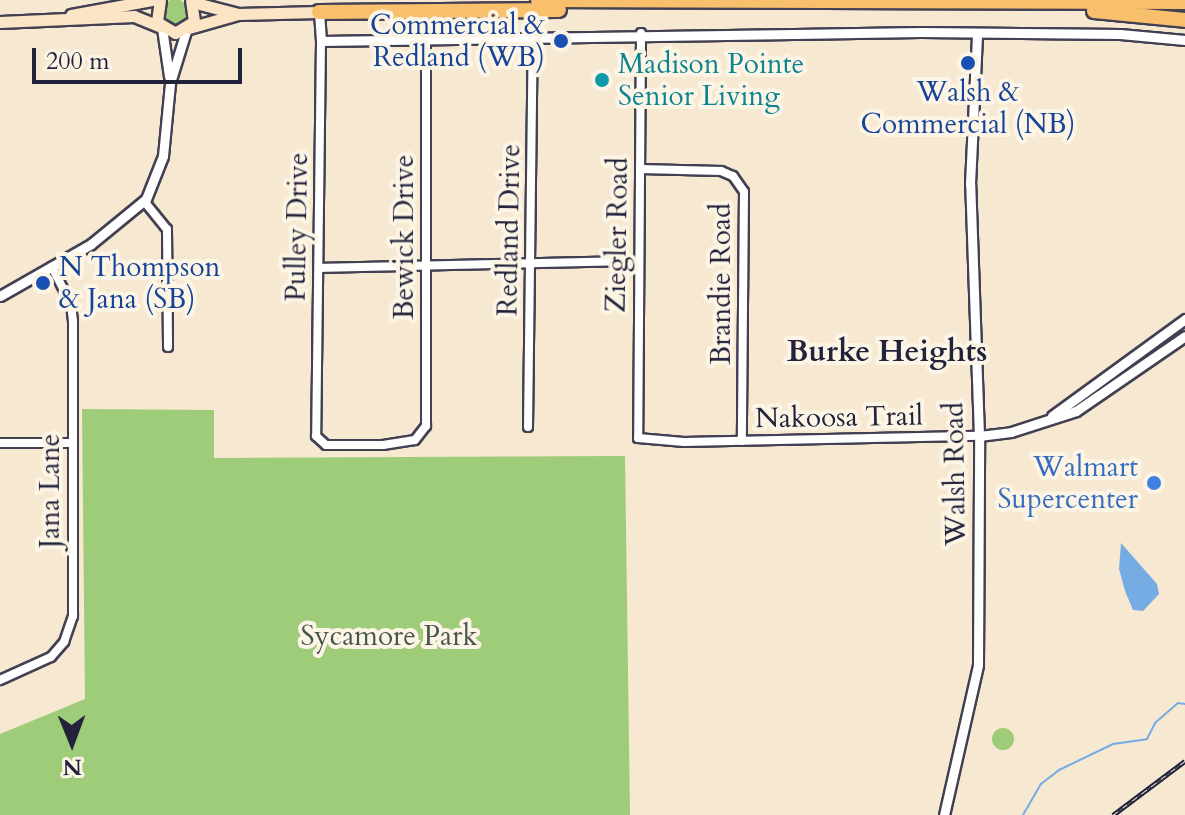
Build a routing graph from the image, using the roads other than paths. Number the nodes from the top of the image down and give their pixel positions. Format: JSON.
{"nodes":[{"id":1,"x":152,"y":0,"type":"edge"},
{"id":2,"x":160,"y":0,"type":"edge"},
{"id":3,"x":538,"y":0,"type":"edge"},
{"id":4,"x":191,"y":1,"type":"edge"},
{"id":5,"x":1185,"y":2,"type":"edge"},
{"id":6,"x":681,"y":3,"type":"junction"},
{"id":7,"x":934,"y":3,"type":"junction"},
{"id":8,"x":319,"y":12,"type":"junction"},
{"id":9,"x":238,"y":14,"type":"junction"},
{"id":10,"x":55,"y":20,"type":"junction"},
{"id":11,"x":1185,"y":20,"type":"edge"},
{"id":12,"x":0,"y":22,"type":"edge"},
{"id":13,"x":160,"y":27,"type":"junction"},
{"id":14,"x":187,"y":30,"type":"junction"},
{"id":15,"x":641,"y":33,"type":"junction"},
{"id":16,"x":977,"y":33,"type":"junction"},
{"id":17,"x":533,"y":35,"type":"junction"},
{"id":18,"x":426,"y":37,"type":"junction"},
{"id":19,"x":1185,"y":40,"type":"edge"},
{"id":20,"x":321,"y":41,"type":"junction"},
{"id":21,"x":170,"y":83,"type":"junction"},
{"id":22,"x":640,"y":169,"type":"junction"},
{"id":23,"x":144,"y":201,"type":"junction"},
{"id":24,"x":638,"y":261,"type":"junction"},
{"id":25,"x":530,"y":263,"type":"junction"},
{"id":26,"x":425,"y":266,"type":"junction"},
{"id":27,"x":52,"y":267,"type":"junction"},
{"id":28,"x":320,"y":268,"type":"junction"},
{"id":29,"x":0,"y":296,"type":"edge"},
{"id":30,"x":1185,"y":319,"type":"edge"},
{"id":31,"x":1185,"y":336,"type":"edge"},
{"id":32,"x":168,"y":347,"type":"dead end"},
{"id":33,"x":1040,"y":423,"type":"junction"},
{"id":34,"x":528,"y":427,"type":"dead end"},
{"id":35,"x":979,"y":436,"type":"junction"},
{"id":36,"x":638,"y":438,"type":"joint"},
{"id":37,"x":742,"y":441,"type":"junction"},
{"id":38,"x":319,"y":442,"type":"joint"},
{"id":39,"x":0,"y":443,"type":"edge"},
{"id":40,"x":71,"y":443,"type":"junction"},
{"id":41,"x":0,"y":680,"type":"edge"},
{"id":42,"x":944,"y":815,"type":"edge"}],
"edges":[{"from":1,"to":10,"type":"main road"},
{"from":2,"to":13,"type":"main road"},
{"from":3,"to":6,"type":"highway"},
{"from":4,"to":9,"type":"main road"},
{"from":4,"to":14,"type":"main road"},
{"from":5,"to":7,"type":"highway"},
{"from":6,"to":7,"type":"highway"},
{"from":6,"to":8,"type":"highway"},
{"from":7,"to":11,"type":"highway"},
{"from":8,"to":9,"type":"main road"},
{"from":8,"to":20,"type":"street","name":"Pulley Drive"},
{"from":9,"to":14,"type":"main road"},
{"from":10,"to":12,"type":"main road"},
{"from":10,"to":13,"type":"main road"},
{"from":13,"to":14,"type":"main road"},
{"from":13,"to":21,"type":"street"},
{"from":14,"to":21,"type":"street"},
{"from":15,"to":16,"type":"street"},
{"from":15,"to":17,"type":"street"},
{"from":15,"to":22,"type":"street","name":"Ziegler Road"},
{"from":16,"to":19,"type":"street"},
{"from":16,"to":35,"type":"street","name":"Walsh Road"},
{"from":17,"to":18,"type":"street"},
{"from":17,"to":25,"type":"street","name":"Redland Drive"},
{"from":18,"to":20,"type":"street"},
{"from":18,"to":26,"type":"street","name":"Bewick Drive"},
{"from":20,"to":28,"type":"street","name":"Pulley Drive"},
{"from":21,"to":23,"type":"street"},
{"from":22,"to":24,"type":"street","name":"Ziegler Road"},
{"from":22,"to":37,"type":"street","name":"Brandie Road"},
{"from":23,"to":27,"type":"street"},
{"from":23,"to":32,"type":"street"},
{"from":24,"to":25,"type":"street"},
{"from":24,"to":36,"type":"street","name":"Ziegler Road"},
{"from":25,"to":26,"type":"street"},
{"from":25,"to":34,"type":"street","name":"Redland Drive"},
{"from":26,"to":28,"type":"street"},
{"from":26,"to":38,"type":"street","name":"Bewick Drive"},
{"from":27,"to":29,"type":"street"},
{"from":27,"to":40,"type":"street","name":"Jana Lane"},
{"from":28,"to":38,"type":"street","name":"Pulley Drive"},
{"from":30,"to":33,"type":"street","name":"Nakoosa Trail"},
{"from":31,"to":33,"type":"street","name":"Nakoosa Trail"},
{"from":33,"to":35,"type":"street","name":"Nakoosa Trail"},
{"from":35,"to":37,"type":"street","name":"Nakoosa Trail"},
{"from":35,"to":42,"type":"street","name":"Walsh Road"},
{"from":36,"to":37,"type":"street","name":"Nakoosa Trail"},
{"from":39,"to":40,"type":"street"},
{"from":40,"to":41,"type":"street","name":"Jana Lane"}]}
